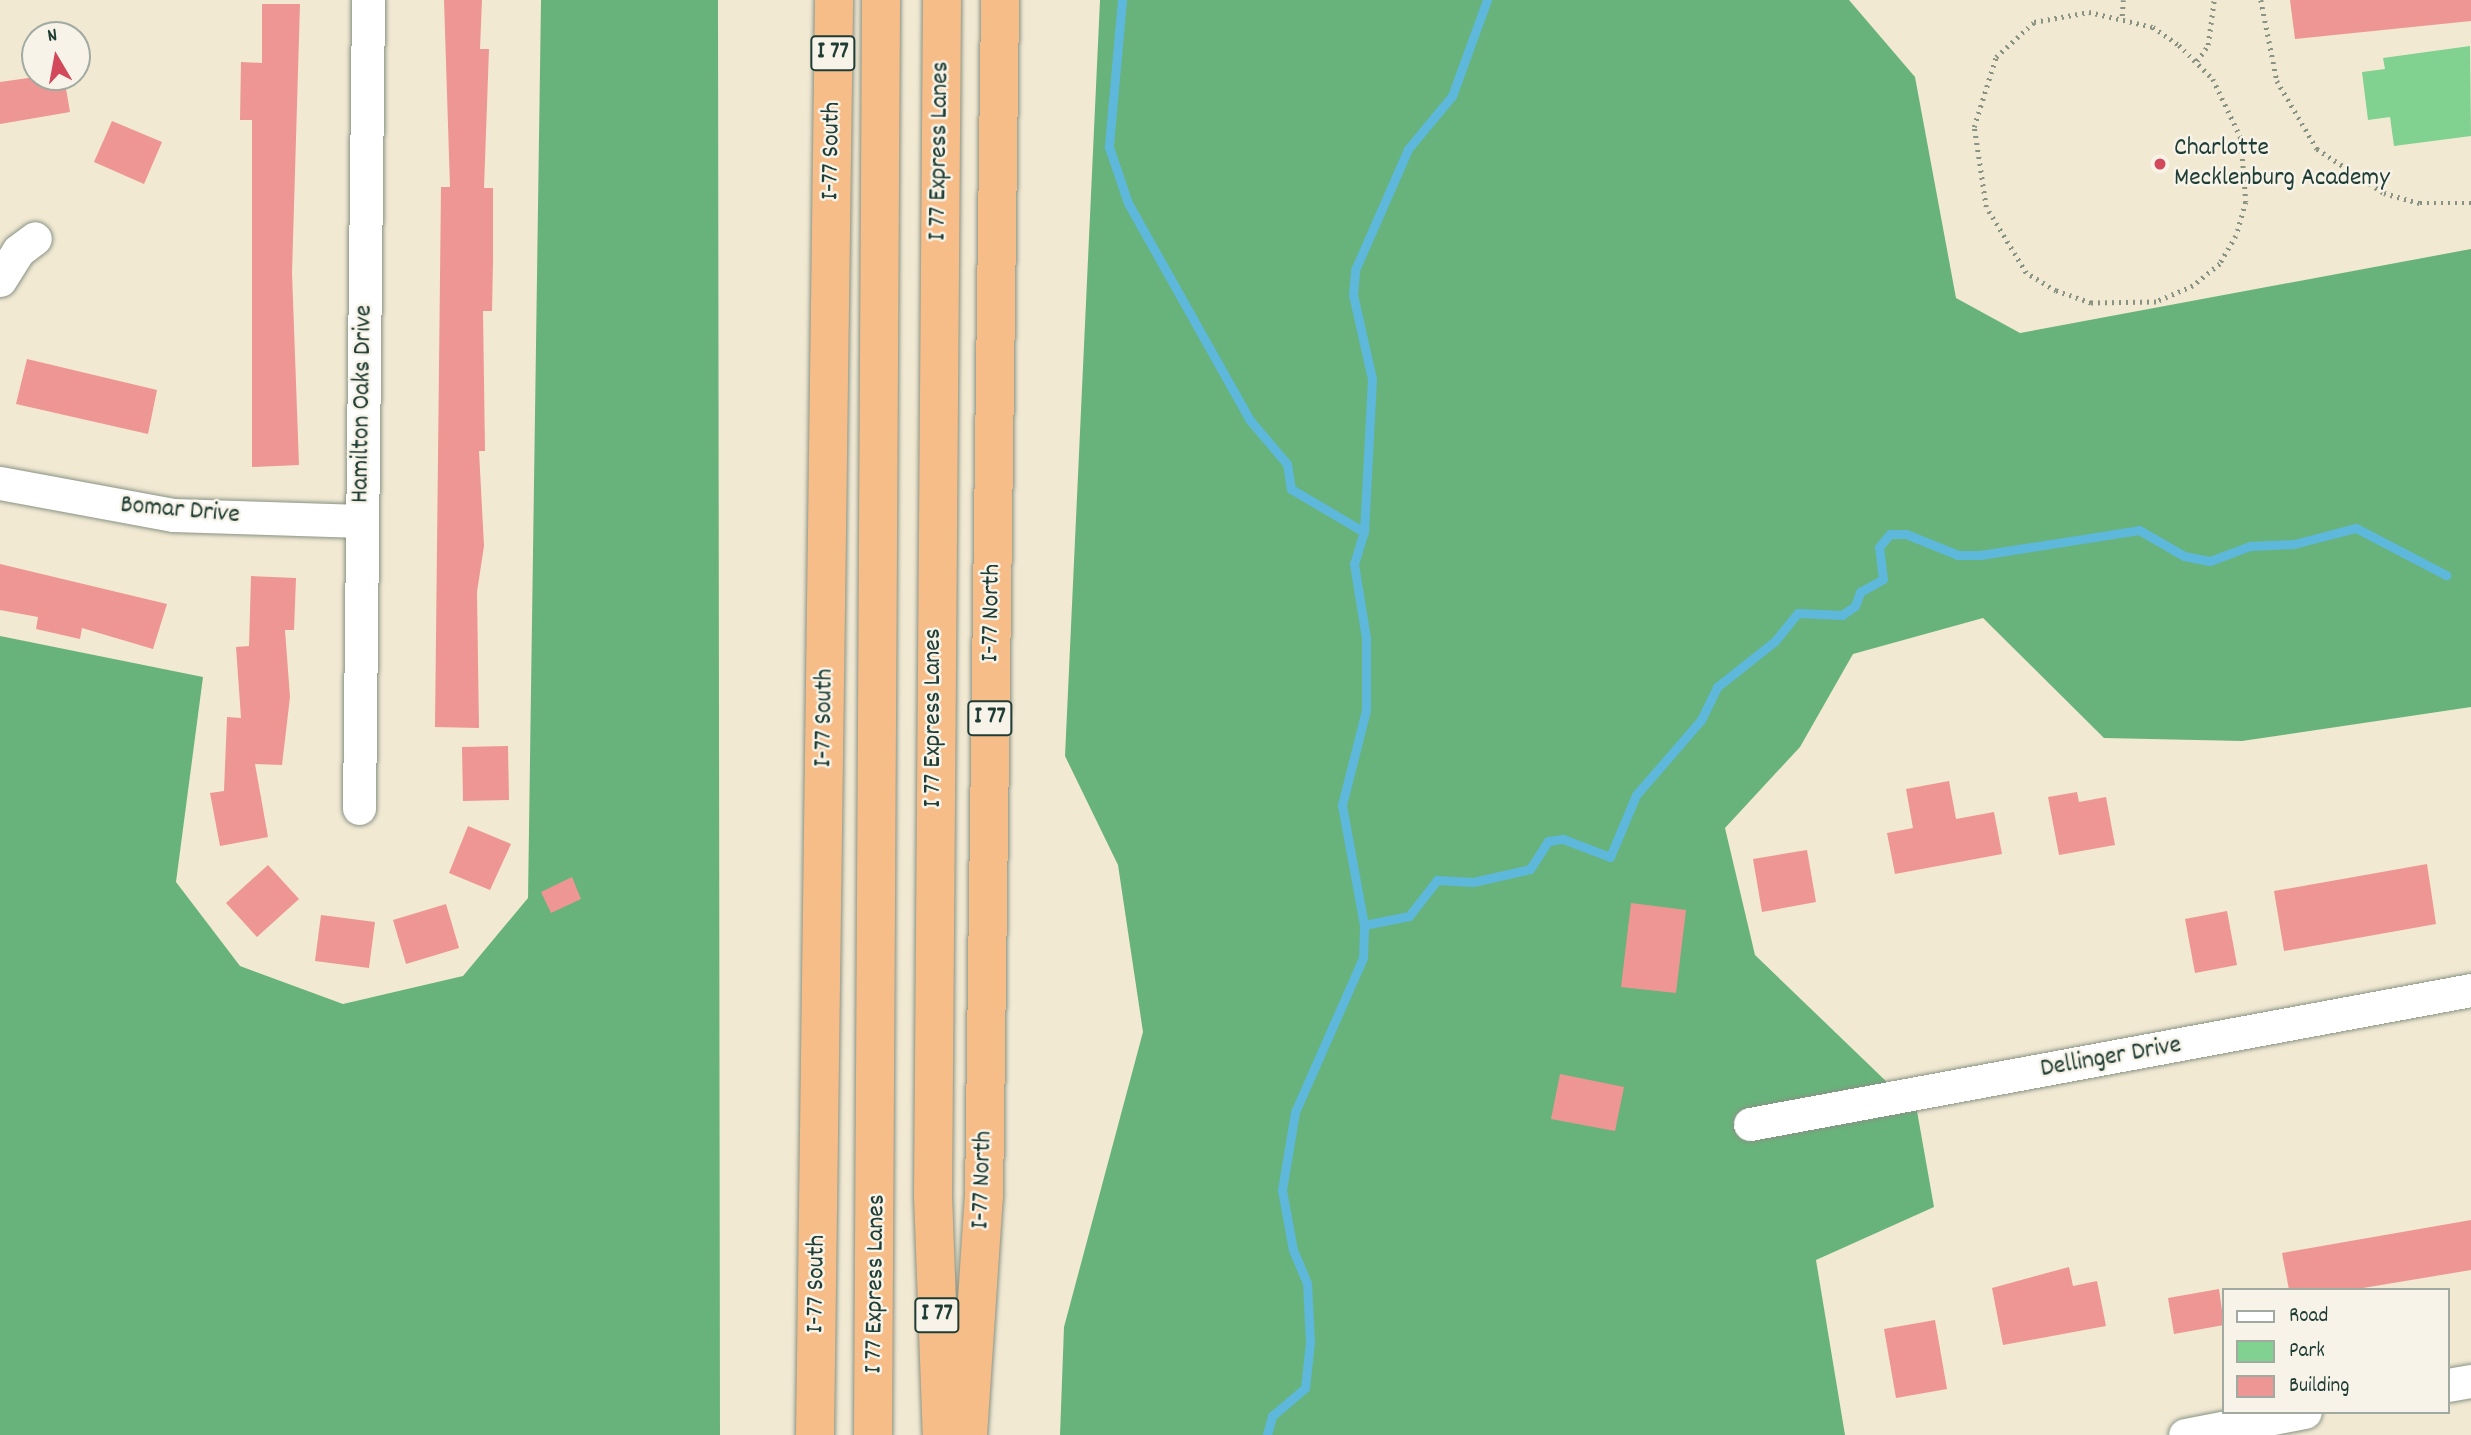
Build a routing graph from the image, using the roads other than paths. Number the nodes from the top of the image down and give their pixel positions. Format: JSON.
{"nodes":[{"id":1,"x":368,"y":0,"type":"edge"},
{"id":2,"x":834,"y":0,"type":"edge"},
{"id":3,"x":881,"y":0,"type":"edge"},
{"id":4,"x":942,"y":0,"type":"edge"},
{"id":5,"x":1000,"y":0,"type":"edge"},
{"id":6,"x":35,"y":238,"type":"dead end"},
{"id":7,"x":0,"y":280,"type":"edge"},
{"id":8,"x":0,"y":483,"type":"edge"},
{"id":9,"x":362,"y":521,"type":"junction"},
{"id":10,"x":359,"y":808,"type":"dead end"},
{"id":11,"x":2471,"y":990,"type":"edge"},
{"id":12,"x":1750,"y":1124,"type":"dead end"},
{"id":13,"x":2471,"y":1381,"type":"edge"},
{"id":14,"x":2450,"y":1385,"type":"edge"},
{"id":15,"x":2295,"y":1414,"type":"edge"},
{"id":16,"x":815,"y":1435,"type":"edge"},
{"id":17,"x":873,"y":1435,"type":"edge"},
{"id":18,"x":942,"y":1435,"type":"edge"},
{"id":19,"x":968,"y":1435,"type":"edge"},
{"id":20,"x":2185,"y":1435,"type":"edge"}],
"edges":[{"from":1,"to":9,"type":"street","name":"Hamilton Oaks Drive"},
{"from":2,"to":16,"type":"highway","name":"I-77 South","number":"I 77"},
{"from":3,"to":17,"type":"highway","name":"I 77 Express Lanes","number":"I 77"},
{"from":4,"to":18,"type":"highway","name":"I 77 Express Lanes","number":"I 77"},
{"from":5,"to":19,"type":"highway","name":"I-77 North","number":"I 77"},
{"from":6,"to":7,"type":"street"},
{"from":8,"to":9,"type":"street","name":"Bomar Drive"},
{"from":9,"to":10,"type":"street","name":"Hamilton Oaks Drive"},
{"from":11,"to":12,"type":"street","name":"Dellinger Drive"},
{"from":13,"to":14,"type":"street"},
{"from":15,"to":20,"type":"street"}]}
